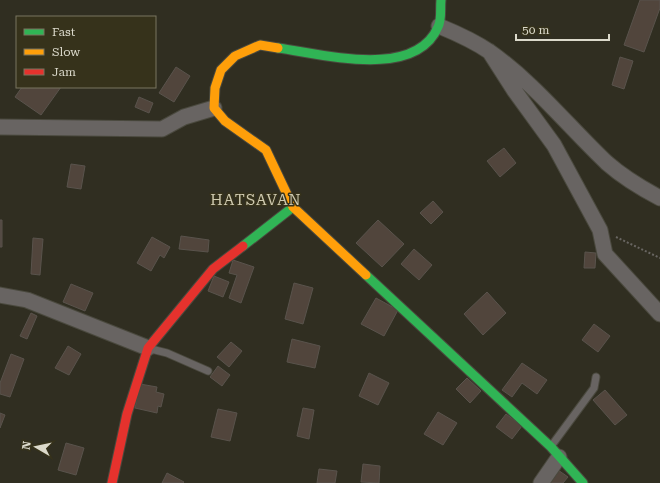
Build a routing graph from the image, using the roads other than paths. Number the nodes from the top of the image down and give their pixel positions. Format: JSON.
{"nodes":[{"id":1,"x":441,"y":0,"type":"edge"},
{"id":2,"x":439,"y":26,"type":"junction"},
{"id":3,"x":489,"y":51,"type":"junction"},
{"id":4,"x":214,"y":108,"type":"junction"},
{"id":5,"x":0,"y":127,"type":"edge"},
{"id":6,"x":660,"y":198,"type":"edge"},
{"id":7,"x":293,"y":207,"type":"junction"},
{"id":8,"x":0,"y":294,"type":"edge"},
{"id":9,"x":660,"y":314,"type":"edge"},
{"id":10,"x":148,"y":348,"type":"junction"},
{"id":11,"x":208,"y":371,"type":"dead end"},
{"id":12,"x":596,"y":377,"type":"dead end"},
{"id":13,"x":555,"y":452,"type":"junction"},
{"id":14,"x":112,"y":483,"type":"edge"},
{"id":15,"x":541,"y":483,"type":"edge"},
{"id":16,"x":583,"y":483,"type":"edge"}],
"edges":[{"from":1,"to":2,"type":"street"},
{"from":2,"to":3,"type":"street"},
{"from":2,"to":4,"type":"street"},
{"from":3,"to":6,"type":"street"},
{"from":3,"to":9,"type":"street"},
{"from":4,"to":5,"type":"street"},
{"from":4,"to":7,"type":"street"},
{"from":7,"to":10,"type":"street"},
{"from":7,"to":13,"type":"street"},
{"from":8,"to":10,"type":"street"},
{"from":10,"to":11,"type":"lane"},
{"from":10,"to":14,"type":"street"},
{"from":12,"to":13,"type":"lane"},
{"from":13,"to":15,"type":"street"},
{"from":13,"to":16,"type":"street"}]}
